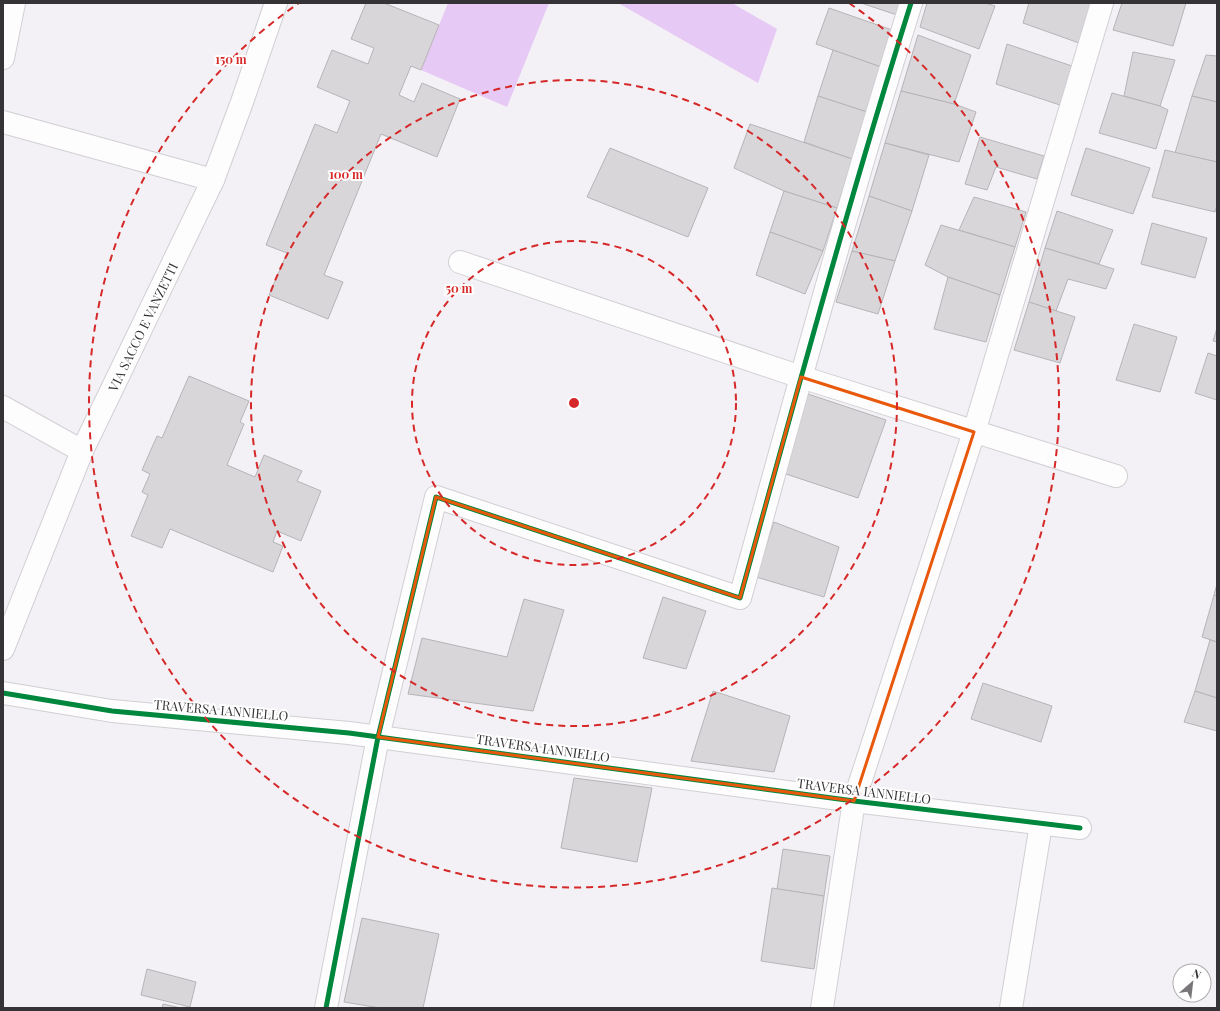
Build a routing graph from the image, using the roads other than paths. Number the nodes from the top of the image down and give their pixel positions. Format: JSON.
{"nodes":[{"id":1,"x":14,"y":3,"type":"edge"},
{"id":2,"x":276,"y":3,"type":"edge"},
{"id":3,"x":911,"y":3,"type":"edge"},
{"id":4,"x":1102,"y":3,"type":"edge"},
{"id":5,"x":3,"y":58,"type":"edge"},
{"id":6,"x":3,"y":122,"type":"edge"},
{"id":7,"x":214,"y":180,"type":"junction"},
{"id":8,"x":460,"y":262,"type":"dead end"},
{"id":9,"x":801,"y":377,"type":"junction"},
{"id":10,"x":3,"y":407,"type":"edge"},
{"id":11,"x":974,"y":432,"type":"junction"},
{"id":12,"x":82,"y":451,"type":"junction"},
{"id":13,"x":1116,"y":476,"type":"dead end"},
{"id":14,"x":3,"y":649,"type":"edge"},
{"id":15,"x":3,"y":693,"type":"edge"},
{"id":16,"x":378,"y":737,"type":"junction"},
{"id":17,"x":854,"y":801,"type":"junction"},
{"id":18,"x":1041,"y":824,"type":"junction"},
{"id":19,"x":1080,"y":828,"type":"dead end"},
{"id":20,"x":326,"y":1008,"type":"edge"},
{"id":21,"x":822,"y":1008,"type":"edge"},
{"id":22,"x":1011,"y":1008,"type":"edge"}],
"edges":[{"from":1,"to":5,"type":"street"},
{"from":2,"to":7,"type":"street","name":"VIA SACCO E VANZETTI"},
{"from":3,"to":9,"type":"street"},
{"from":4,"to":11,"type":"street"},
{"from":6,"to":7,"type":"street"},
{"from":7,"to":12,"type":"street","name":"VIA SACCO E VANZETTI"},
{"from":8,"to":9,"type":"street"},
{"from":9,"to":11,"type":"street"},
{"from":9,"to":16,"type":"street"},
{"from":10,"to":12,"type":"street"},
{"from":11,"to":13,"type":"street"},
{"from":11,"to":17,"type":"street"},
{"from":12,"to":14,"type":"street","name":"VIA SACCO E VANZETTI"},
{"from":15,"to":16,"type":"street","name":"TRAVERSA IANNIELLO"},
{"from":16,"to":17,"type":"street","name":"TRAVERSA IANNIELLO"},
{"from":16,"to":20,"type":"street"},
{"from":17,"to":18,"type":"street","name":"TRAVERSA IANNIELLO"},
{"from":17,"to":21,"type":"street"},
{"from":18,"to":19,"type":"street","name":"TRAVERSA IANNIELLO"},
{"from":18,"to":22,"type":"street"}]}
